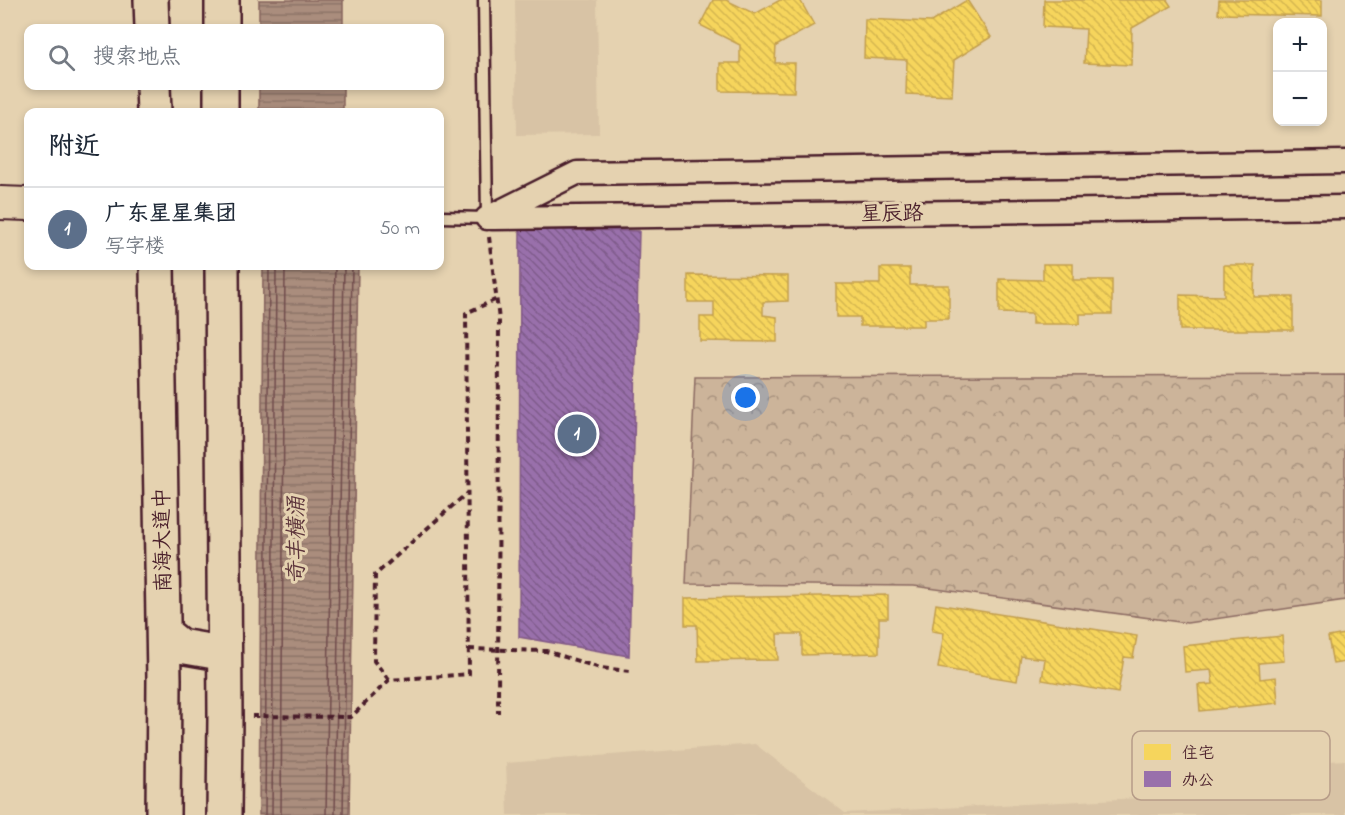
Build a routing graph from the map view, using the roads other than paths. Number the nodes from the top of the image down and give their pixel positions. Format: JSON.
{"nodes":[{"id":1,"x":151,"y":0,"type":"edge"},
{"id":2,"x":222,"y":0,"type":"edge"},
{"id":3,"x":484,"y":0,"type":"edge"},
{"id":4,"x":152,"y":24,"type":"edge"},
{"id":5,"x":222,"y":24,"type":"edge"},
{"id":6,"x":153,"y":90,"type":"edge"},
{"id":7,"x":222,"y":90,"type":"edge"},
{"id":8,"x":154,"y":108,"type":"edge"},
{"id":9,"x":221,"y":108,"type":"edge"},
{"id":10,"x":1345,"y":162,"type":"edge"},
{"id":11,"x":0,"y":203,"type":"edge"},
{"id":12,"x":24,"y":204,"type":"edge"},
{"id":13,"x":1345,"y":207,"type":"edge"},
{"id":14,"x":444,"y":218,"type":"edge"},
{"id":15,"x":487,"y":218,"type":"junction"},
{"id":16,"x":157,"y":270,"type":"edge"},
{"id":17,"x":222,"y":270,"type":"edge"},
{"id":18,"x":164,"y":633,"type":"junction"},
{"id":19,"x":224,"y":649,"type":"junction"},
{"id":20,"x":163,"y":815,"type":"edge"},
{"id":21,"x":224,"y":815,"type":"edge"}],
"edges":[{"from":1,"to":4,"type":"highway"},
{"from":2,"to":5,"type":"highway"},
{"from":3,"to":15,"type":"lane"},
{"from":6,"to":8,"type":"highway"},
{"from":7,"to":9,"type":"highway"},
{"from":10,"to":15,"type":"street"},
{"from":11,"to":12,"type":"street"},
{"from":13,"to":15,"type":"street","name":"星辰路"},
{"from":14,"to":15,"type":"lane","name":"星辰路"},
{"from":16,"to":18,"type":"highway","name":"南海大道中"},
{"from":17,"to":19,"type":"highway"},
{"from":18,"to":19,"type":"highway"},
{"from":18,"to":20,"type":"highway","name":"南海大道中"},
{"from":19,"to":21,"type":"highway"}]}
